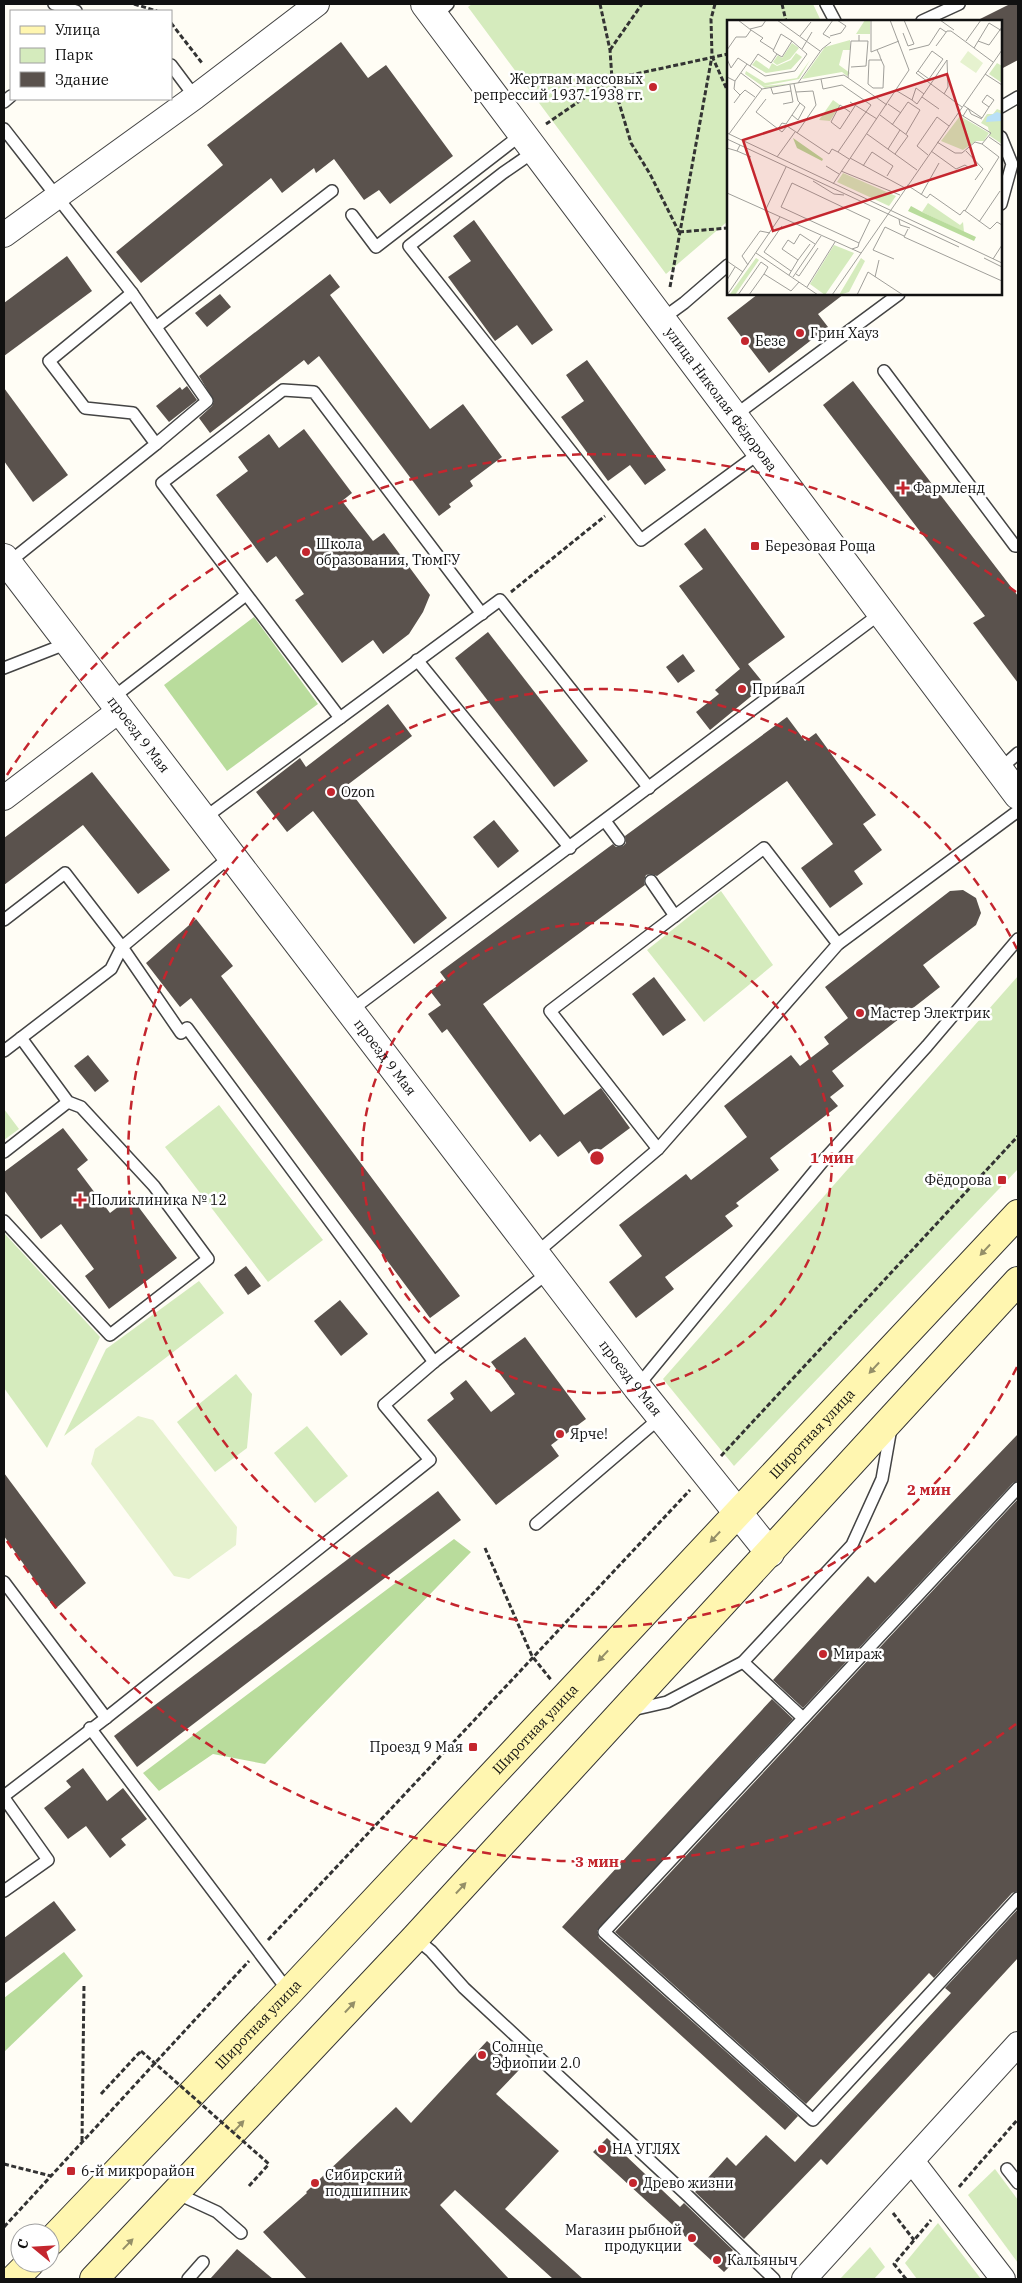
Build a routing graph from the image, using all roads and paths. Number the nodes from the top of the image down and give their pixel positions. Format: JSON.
{"nodes":[{"id":1,"x":54,"y":4,"type":"edge"},
{"id":2,"x":134,"y":4,"type":"edge"},
{"id":3,"x":317,"y":4,"type":"edge"},
{"id":4,"x":600,"y":4,"type":"edge"},
{"id":5,"x":642,"y":4,"type":"edge"},
{"id":6,"x":715,"y":4,"type":"edge"},
{"id":7,"x":782,"y":4,"type":"edge"},
{"id":8,"x":826,"y":4,"type":"edge"},
{"id":9,"x":959,"y":4,"type":"edge"},
{"id":10,"x":436,"y":8,"type":"edge"},
{"id":11,"x":73,"y":10,"type":"edge"},
{"id":12,"x":154,"y":10,"type":"edge"},
{"id":13,"x":786,"y":20,"type":"edge"},
{"id":14,"x":834,"y":20,"type":"edge"},
{"id":15,"x":924,"y":20,"type":"edge"},
{"id":16,"x":172,"y":24,"type":"edge"},
{"id":17,"x":610,"y":50,"type":"junction"},
{"id":18,"x":727,"y":54,"type":"edge"},
{"id":19,"x":712,"y":56,"type":"junction"},
{"id":20,"x":202,"y":63,"type":"dead end"},
{"id":21,"x":172,"y":66,"type":"edge"},
{"id":22,"x":612,"y":79,"type":"junction"},
{"id":23,"x":727,"y":90,"type":"edge"},
{"id":24,"x":195,"y":97,"type":"junction"},
{"id":25,"x":1018,"y":97,"type":"edge"},
{"id":26,"x":1002,"y":106,"type":"edge"},
{"id":27,"x":4,"y":129,"type":"edge"},
{"id":28,"x":534,"y":136,"type":"junction"},
{"id":29,"x":1002,"y":139,"type":"edge"},
{"id":30,"x":332,"y":191,"type":"dead end"},
{"id":31,"x":58,"y":197,"type":"junction"},
{"id":32,"x":1002,"y":200,"type":"edge"},
{"id":33,"x":352,"y":215,"type":"dead end"},
{"id":34,"x":727,"y":228,"type":"edge"},
{"id":35,"x":680,"y":232,"type":"junction"},
{"id":36,"x":4,"y":235,"type":"edge"},
{"id":37,"x":727,"y":266,"type":"edge"},
{"id":38,"x":670,"y":287,"type":"dead end"},
{"id":39,"x":132,"y":293,"type":"junction"},
{"id":40,"x":897,"y":295,"type":"edge"},
{"id":41,"x":661,"y":319,"type":"junction"},
{"id":42,"x":156,"y":327,"type":"junction"},
{"id":43,"x":884,"y":371,"type":"dead end"},
{"id":44,"x":734,"y":416,"type":"junction"},
{"id":45,"x":156,"y":444,"type":"junction"},
{"id":46,"x":760,"y":452,"type":"junction"},
{"id":47,"x":616,"y":508,"type":"junction"},
{"id":48,"x":1018,"y":546,"type":"edge"},
{"id":49,"x":6,"y":561,"type":"edge"},
{"id":50,"x":246,"y":594,"type":"junction"},
{"id":51,"x":500,"y":600,"type":"junction"},
{"id":52,"x":881,"y":613,"type":"junction"},
{"id":53,"x":482,"y":614,"type":"junction"},
{"id":54,"x":68,"y":642,"type":"junction"},
{"id":55,"x":417,"y":660,"type":"junction"},
{"id":56,"x":4,"y":668,"type":"edge"},
{"id":57,"x":115,"y":705,"type":"junction"},
{"id":58,"x":340,"y":718,"type":"junction"},
{"id":59,"x":1009,"y":761,"type":"edge"},
{"id":60,"x":649,"y":788,"type":"junction"},
{"id":61,"x":1018,"y":795,"type":"edge"},
{"id":62,"x":4,"y":798,"type":"edge"},
{"id":63,"x":1018,"y":811,"type":"edge"},
{"id":64,"x":203,"y":819,"type":"junction"},
{"id":65,"x":605,"y":822,"type":"junction"},
{"id":66,"x":620,"y":840,"type":"dead end"},
{"id":67,"x":570,"y":848,"type":"junction"},
{"id":68,"x":231,"y":856,"type":"junction"},
{"id":69,"x":651,"y":881,"type":"dead end"},
{"id":70,"x":675,"y":916,"type":"junction"},
{"id":71,"x":4,"y":920,"type":"edge"},
{"id":72,"x":1018,"y":939,"type":"edge"},
{"id":73,"x":838,"y":944,"type":"junction"},
{"id":74,"x":122,"y":947,"type":"junction"},
{"id":75,"x":350,"y":1011,"type":"junction"},
{"id":76,"x":21,"y":1038,"type":"junction"},
{"id":77,"x":4,"y":1051,"type":"edge"},
{"id":78,"x":68,"y":1102,"type":"junction"},
{"id":79,"x":1018,"y":1136,"type":"edge"},
{"id":80,"x":658,"y":1149,"type":"junction"},
{"id":81,"x":4,"y":1152,"type":"edge"},
{"id":82,"x":1018,"y":1214,"type":"edge"},
{"id":83,"x":4,"y":1221,"type":"edge"},
{"id":84,"x":542,"y":1263,"type":"junction"},
{"id":85,"x":1018,"y":1281,"type":"edge"},
{"id":86,"x":434,"y":1362,"type":"junction"},
{"id":87,"x":637,"y":1387,"type":"junction"},
{"id":88,"x":661,"y":1417,"type":"junction"},
{"id":89,"x":892,"y":1419,"type":"junction"},
{"id":90,"x":706,"y":1473,"type":"junction"},
{"id":91,"x":1018,"y":1488,"type":"edge"},
{"id":92,"x":737,"y":1513,"type":"junction"},
{"id":93,"x":536,"y":1524,"type":"dead end"},
{"id":94,"x":485,"y":1548,"type":"dead end"},
{"id":95,"x":770,"y":1553,"type":"junction"},
{"id":96,"x":4,"y":1582,"type":"edge"},
{"id":97,"x":532,"y":1656,"type":"junction"},
{"id":98,"x":742,"y":1662,"type":"junction"},
{"id":99,"x":623,"y":1712,"type":"junction"},
{"id":100,"x":106,"y":1718,"type":"junction"},
{"id":101,"x":803,"y":1718,"type":"junction"},
{"id":102,"x":90,"y":1728,"type":"junction"},
{"id":103,"x":4,"y":1797,"type":"edge"},
{"id":104,"x":4,"y":1891,"type":"edge"},
{"id":105,"x":1018,"y":1898,"type":"edge"},
{"id":106,"x":415,"y":1938,"type":"junction"},
{"id":107,"x":258,"y":1951,"type":"junction"},
{"id":108,"x":84,"y":1984,"type":"dead end"},
{"id":109,"x":289,"y":1992,"type":"junction"},
{"id":110,"x":1018,"y":2044,"type":"edge"},
{"id":111,"x":101,"y":2094,"type":"dead end"},
{"id":112,"x":82,"y":2142,"type":"junction"},
{"id":113,"x":912,"y":2161,"type":"junction"},
{"id":114,"x":4,"y":2164,"type":"edge"},
{"id":115,"x":1007,"y":2169,"type":"dead end"},
{"id":116,"x":51,"y":2176,"type":"junction"},
{"id":117,"x":1018,"y":2183,"type":"edge"},
{"id":118,"x":249,"y":2186,"type":"dead end"},
{"id":119,"x":176,"y":2193,"type":"junction"},
{"id":120,"x":4,"y":2227,"type":"edge"},
{"id":121,"x":60,"y":2232,"type":"edge"},
{"id":122,"x":241,"y":2233,"type":"dead end"},
{"id":123,"x":203,"y":2262,"type":"dead end"},
{"id":124,"x":94,"y":2279,"type":"edge"},
{"id":125,"x":188,"y":2279,"type":"edge"},
{"id":126,"x":774,"y":2279,"type":"edge"},
{"id":127,"x":804,"y":2279,"type":"edge"},
{"id":128,"x":1003,"y":2279,"type":"edge"}],
"edges":[{"from":1,"to":11,"type":"lane"},
{"from":2,"to":12,"type":"path"},
{"from":3,"to":24,"type":"street"},
{"from":4,"to":17,"type":"path"},
{"from":5,"to":17,"type":"path"},
{"from":6,"to":19,"type":"path"},
{"from":7,"to":13,"type":"path"},
{"from":8,"to":14,"type":"lane"},
{"from":9,"to":15,"type":"lane"},
{"from":10,"to":28,"type":"street","name":"улица Николая Фёдорова"},
{"from":16,"to":20,"type":"path"},
{"from":17,"to":22,"type":"path"},
{"from":18,"to":19,"type":"path"},
{"from":19,"to":22,"type":"path"},
{"from":19,"to":23,"type":"path"},
{"from":19,"to":35,"type":"path"},
{"from":21,"to":24,"type":"lane"},
{"from":22,"to":28,"type":"path"},
{"from":22,"to":35,"type":"path"},
{"from":24,"to":31,"type":"street"},
{"from":25,"to":26,"type":"lane"},
{"from":27,"to":31,"type":"lane"},
{"from":28,"to":33,"type":"lane"},
{"from":28,"to":41,"type":"street","name":"улица Николая Фёдорова"},
{"from":28,"to":47,"type":"lane"},
{"from":29,"to":32,"type":"lane"},
{"from":30,"to":42,"type":"lane"},
{"from":31,"to":36,"type":"street"},
{"from":31,"to":39,"type":"lane"},
{"from":34,"to":35,"type":"path"},
{"from":35,"to":38,"type":"path"},
{"from":37,"to":41,"type":"lane"},
{"from":39,"to":42,"type":"lane"},
{"from":39,"to":45,"type":"lane"},
{"from":40,"to":44,"type":"lane"},
{"from":41,"to":44,"type":"street","name":"улица Николая Фёдорова"},
{"from":42,"to":45,"type":"lane"},
{"from":43,"to":48,"type":"lane"},
{"from":44,"to":46,"type":"street","name":"улица Николая Фёдорова"},
{"from":45,"to":49,"type":"lane"},
{"from":46,"to":47,"type":"lane"},
{"from":46,"to":52,"type":"street","name":"улица Николая Фёдорова"},
{"from":47,"to":51,"type":"path"},
{"from":49,"to":54,"type":"street","name":"проезд 9 Мая"},
{"from":50,"to":53,"type":"lane"},
{"from":50,"to":57,"type":"lane"},
{"from":50,"to":58,"type":"lane"},
{"from":51,"to":53,"type":"lane"},
{"from":51,"to":60,"type":"lane"},
{"from":52,"to":59,"type":"street","name":"улица Николая Фёдорова"},
{"from":52,"to":60,"type":"lane"},
{"from":53,"to":55,"type":"lane"},
{"from":54,"to":56,"type":"lane"},
{"from":54,"to":57,"type":"street","name":"проезд 9 Мая"},
{"from":55,"to":58,"type":"lane"},
{"from":55,"to":67,"type":"lane"},
{"from":57,"to":62,"type":"street"},
{"from":57,"to":64,"type":"street","name":"проезд 9 Мая"},
{"from":58,"to":64,"type":"lane"},
{"from":59,"to":61,"type":"street","name":"улица Николая Фёдорова"},
{"from":60,"to":65,"type":"lane"},
{"from":63,"to":73,"type":"lane"},
{"from":64,"to":68,"type":"street","name":"проезд 9 Мая"},
{"from":65,"to":66,"type":"lane"},
{"from":65,"to":67,"type":"lane"},
{"from":67,"to":75,"type":"lane"},
{"from":68,"to":74,"type":"lane"},
{"from":68,"to":75,"type":"street","name":"проезд 9 Мая"},
{"from":69,"to":70,"type":"lane"},
{"from":70,"to":73,"type":"lane"},
{"from":70,"to":80,"type":"lane"},
{"from":71,"to":74,"type":"lane"},
{"from":72,"to":87,"type":"lane"},
{"from":73,"to":80,"type":"lane"},
{"from":74,"to":76,"type":"lane"},
{"from":74,"to":86,"type":"lane"},
{"from":75,"to":84,"type":"street","name":"проезд 9 Мая"},
{"from":76,"to":77,"type":"lane"},
{"from":76,"to":78,"type":"lane"},
{"from":78,"to":81,"type":"lane"},
{"from":78,"to":83,"type":"lane"},
{"from":79,"to":90,"type":"path"},
{"from":80,"to":84,"type":"lane"},
{"from":82,"to":92,"type":"main road","name":"Широтная улица","one_way":true},
{"from":84,"to":86,"type":"lane"},
{"from":84,"to":87,"type":"street","name":"проезд 9 Мая"},
{"from":85,"to":89,"type":"main road"},
{"from":86,"to":100,"type":"lane"},
{"from":87,"to":88,"type":"street","name":"проезд 9 Мая"},
{"from":88,"to":90,"type":"street","name":"проезд 9 Мая"},
{"from":88,"to":93,"type":"lane"},
{"from":89,"to":95,"type":"main road"},
{"from":89,"to":98,"type":"lane"},
{"from":90,"to":92,"type":"street","name":"проезд 9 Мая"},
{"from":90,"to":97,"type":"path"},
{"from":91,"to":101,"type":"lane"},
{"from":92,"to":95,"type":"street","name":"проезд 9 Мая"},
{"from":92,"to":109,"type":"main road","name":"Широтная улица","one_way":true},
{"from":94,"to":97,"type":"path"},
{"from":95,"to":99,"type":"main road"},
{"from":96,"to":100,"type":"lane"},
{"from":97,"to":107,"type":"path"},
{"from":98,"to":99,"type":"lane"},
{"from":98,"to":101,"type":"lane"},
{"from":106,"to":99,"type":"main road","one_way":true},
{"from":100,"to":102,"type":"lane"},
{"from":101,"to":105,"type":"lane"},
{"from":102,"to":103,"type":"lane"},
{"from":102,"to":107,"type":"lane"},
{"from":103,"to":104,"type":"lane"},
{"from":119,"to":106,"type":"main road","one_way":true},
{"from":106,"to":126,"type":"lane"},
{"from":107,"to":109,"type":"lane"},
{"from":107,"to":112,"type":"path"},
{"from":108,"to":112,"type":"path"},
{"from":109,"to":121,"type":"main road","name":"Широтная улица"},
{"from":110,"to":113,"type":"street"},
{"from":111,"to":118,"type":"path","bridge":true},
{"from":112,"to":116,"type":"path"},
{"from":113,"to":127,"type":"street"},
{"from":113,"to":128,"type":"street"},
{"from":114,"to":116,"type":"path"},
{"from":115,"to":117,"type":"lane"},
{"from":116,"to":120,"type":"path"},
{"from":119,"to":122,"type":"lane"},
{"from":124,"to":119,"type":"main road","one_way":true},
{"from":123,"to":125,"type":"lane"}]}
